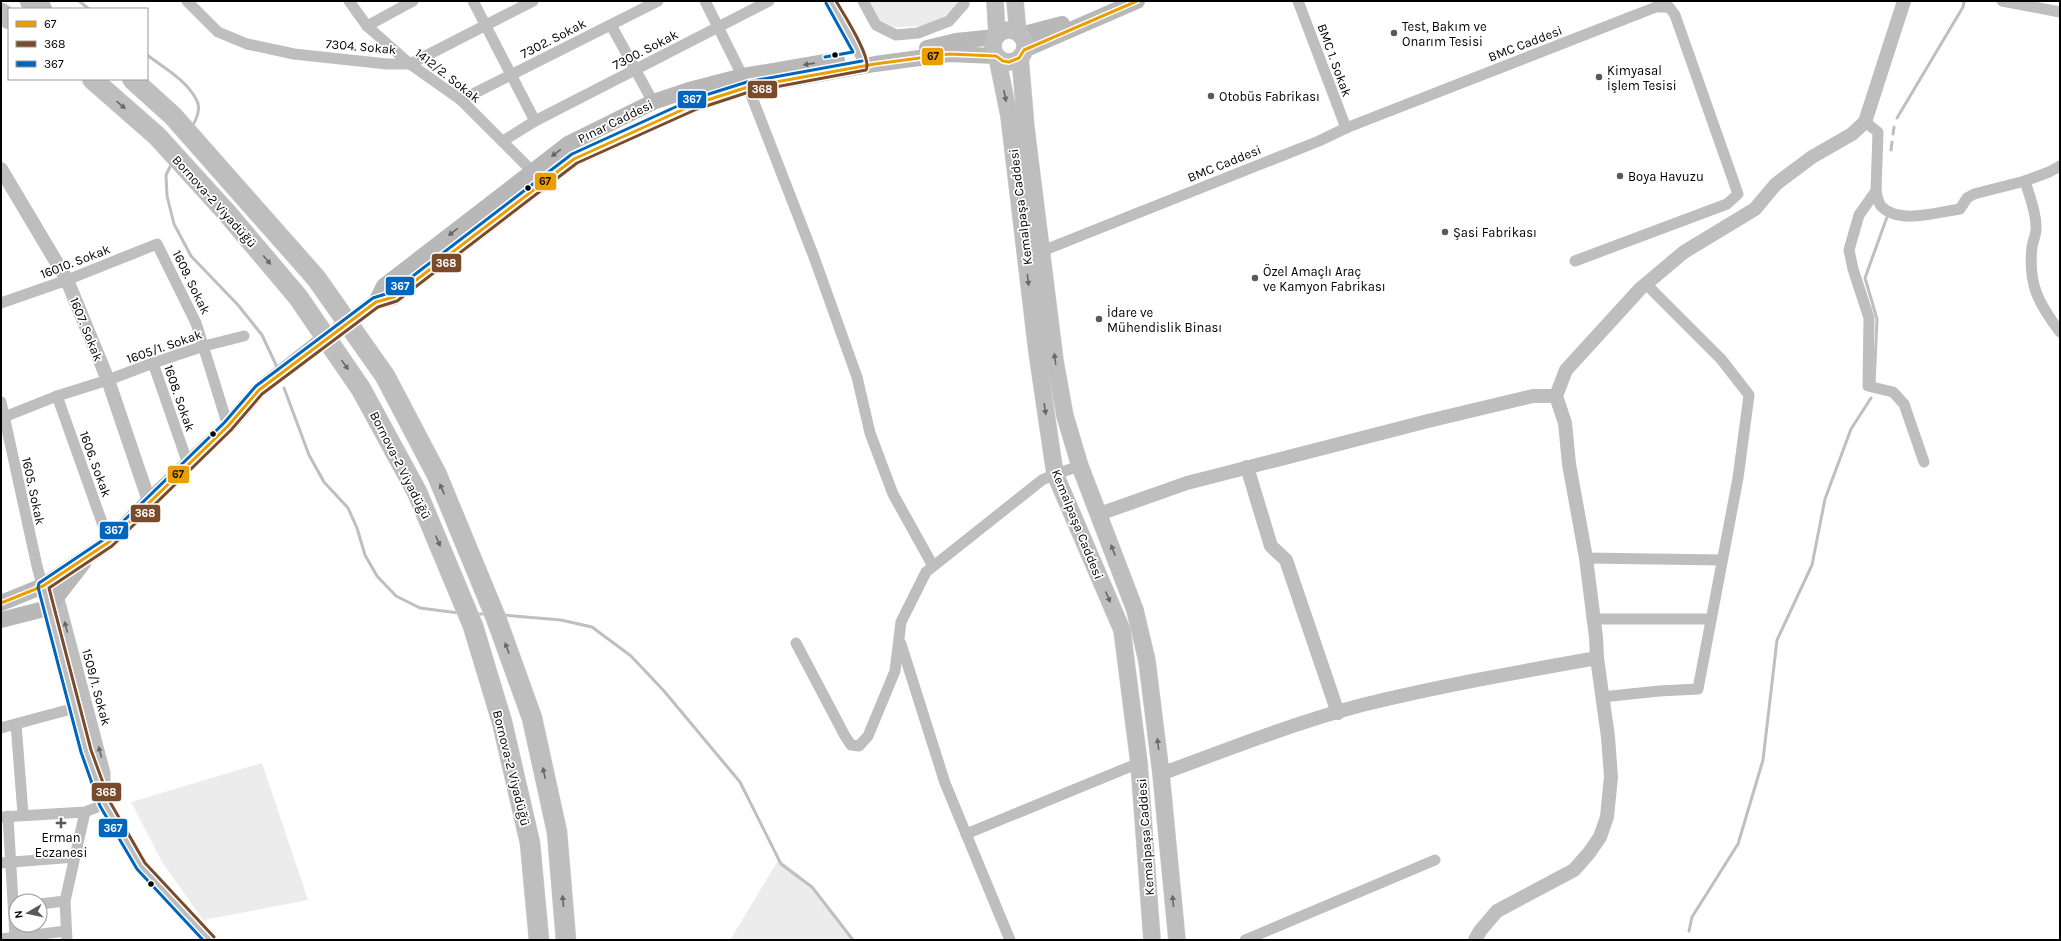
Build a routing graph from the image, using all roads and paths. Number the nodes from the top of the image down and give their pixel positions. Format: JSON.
{"nodes":[{"id":1,"x":30,"y":1,"type":"edge"},
{"id":2,"x":187,"y":1,"type":"edge"},
{"id":3,"x":349,"y":1,"type":"edge"},
{"id":4,"x":413,"y":1,"type":"edge"},
{"id":5,"x":473,"y":1,"type":"edge"},
{"id":6,"x":533,"y":1,"type":"edge"},
{"id":7,"x":658,"y":1,"type":"edge"},
{"id":8,"x":705,"y":1,"type":"edge"},
{"id":9,"x":769,"y":1,"type":"edge"},
{"id":10,"x":830,"y":1,"type":"edge"},
{"id":11,"x":863,"y":1,"type":"edge"},
{"id":12,"x":964,"y":1,"type":"edge"},
{"id":13,"x":995,"y":1,"type":"edge"},
{"id":14,"x":1015,"y":1,"type":"edge"},
{"id":15,"x":1119,"y":1,"type":"edge"},
{"id":16,"x":1137,"y":1,"type":"edge"},
{"id":17,"x":1298,"y":1,"type":"edge"},
{"id":18,"x":1904,"y":1,"type":"edge"},
{"id":19,"x":2002,"y":1,"type":"edge"},
{"id":20,"x":40,"y":8,"type":"edge"},
{"id":21,"x":2060,"y":12,"type":"edge"},
{"id":22,"x":484,"y":25,"type":"junction"},
{"id":23,"x":611,"y":25,"type":"junction"},
{"id":24,"x":367,"y":26,"type":"junction"},
{"id":25,"x":718,"y":27,"type":"junction"},
{"id":26,"x":996,"y":36,"type":"junction"},
{"id":27,"x":1021,"y":44,"type":"junction"},
{"id":28,"x":997,"y":57,"type":"junction"},
{"id":29,"x":862,"y":61,"type":"junction"},
{"id":30,"x":410,"y":64,"type":"junction"},
{"id":31,"x":634,"y":70,"type":"junction"},
{"id":32,"x":511,"y":74,"type":"junction"},
{"id":33,"x":93,"y":80,"type":"edge"},
{"id":34,"x":133,"y":80,"type":"edge"},
{"id":35,"x":746,"y":82,"type":"junction"},
{"id":36,"x":461,"y":100,"type":"junction"},
{"id":37,"x":653,"y":102,"type":"junction"},
{"id":38,"x":535,"y":121,"type":"junction"},
{"id":39,"x":1865,"y":122,"type":"junction"},
{"id":40,"x":1346,"y":128,"type":"junction"},
{"id":41,"x":502,"y":141,"type":"junction"},
{"id":42,"x":2060,"y":166,"type":"edge"},
{"id":43,"x":1,"y":169,"type":"edge"},
{"id":44,"x":532,"y":171,"type":"junction"},
{"id":45,"x":2025,"y":181,"type":"junction"},
{"id":46,"x":1876,"y":191,"type":"junction"},
{"id":47,"x":157,"y":244,"type":"joint"},
{"id":48,"x":1042,"y":251,"type":"junction"},
{"id":49,"x":1575,"y":261,"type":"dead end"},
{"id":50,"x":67,"y":280,"type":"junction"},
{"id":51,"x":1646,"y":284,"type":"junction"},
{"id":52,"x":376,"y":302,"type":"junction"},
{"id":53,"x":1,"y":303,"type":"edge"},
{"id":54,"x":362,"y":312,"type":"tunnel mouth"},
{"id":55,"x":2060,"y":332,"type":"edge"},
{"id":56,"x":244,"y":336,"type":"dead end"},
{"id":57,"x":317,"y":344,"type":"tunnel mouth"},
{"id":58,"x":204,"y":346,"type":"junction"},
{"id":59,"x":153,"y":363,"type":"junction"},
{"id":60,"x":108,"y":380,"type":"junction"},
{"id":61,"x":57,"y":396,"type":"junction"},
{"id":62,"x":1556,"y":396,"type":"junction"},
{"id":63,"x":1,"y":402,"type":"edge"},
{"id":64,"x":4,"y":417,"type":"junction"},
{"id":65,"x":228,"y":426,"type":"junction"},
{"id":66,"x":1924,"y":462,"type":"dead end"},
{"id":67,"x":188,"y":464,"type":"junction"},
{"id":68,"x":1080,"y":466,"type":"junction"},
{"id":69,"x":1247,"y":467,"type":"junction"},
{"id":70,"x":1055,"y":474,"type":"junction"},
{"id":71,"x":149,"y":501,"type":"junction"},
{"id":72,"x":1099,"y":514,"type":"junction"},
{"id":73,"x":109,"y":542,"type":"junction"},
{"id":74,"x":1586,"y":558,"type":"junction"},
{"id":75,"x":86,"y":559,"type":"junction"},
{"id":76,"x":1722,"y":560,"type":"junction"},
{"id":77,"x":933,"y":566,"type":"junction"},
{"id":78,"x":49,"y":582,"type":"junction"},
{"id":79,"x":1,"y":602,"type":"edge"},
{"id":80,"x":53,"y":602,"type":"junction"},
{"id":81,"x":1592,"y":619,"type":"junction"},
{"id":82,"x":1710,"y":619,"type":"junction"},
{"id":83,"x":1,"y":620,"type":"edge"},
{"id":84,"x":899,"y":640,"type":"junction"},
{"id":85,"x":796,"y":643,"type":"dead end"},
{"id":86,"x":1597,"y":658,"type":"junction"},
{"id":87,"x":1602,"y":697,"type":"junction"},
{"id":88,"x":75,"y":708,"type":"junction"},
{"id":89,"x":1338,"y":713,"type":"junction"},
{"id":90,"x":16,"y":724,"type":"junction"},
{"id":91,"x":1,"y":728,"type":"edge"},
{"id":92,"x":1139,"y":763,"type":"junction"},
{"id":93,"x":1162,"y":774,"type":"junction"},
{"id":94,"x":105,"y":804,"type":"junction"},
{"id":95,"x":85,"y":812,"type":"junction"},
{"id":96,"x":23,"y":814,"type":"junction"},
{"id":97,"x":5,"y":816,"type":"edge"},
{"id":98,"x":966,"y":834,"type":"junction"},
{"id":99,"x":75,"y":857,"type":"junction"},
{"id":100,"x":1435,"y":860,"type":"dead end"},
{"id":101,"x":5,"y":863,"type":"edge"},
{"id":102,"x":11,"y":893,"type":"edge"},
{"id":103,"x":65,"y":901,"type":"junction"},
{"id":104,"x":48,"y":903,"type":"edge"},
{"id":105,"x":15,"y":933,"type":"edge"},
{"id":106,"x":66,"y":935,"type":"edge"},
{"id":107,"x":15,"y":937,"type":"junction"},
{"id":108,"x":1,"y":939,"type":"edge"},
{"id":109,"x":210,"y":940,"type":"edge"},
{"id":110,"x":539,"y":940,"type":"edge"},
{"id":111,"x":566,"y":940,"type":"edge"},
{"id":112,"x":1010,"y":940,"type":"edge"},
{"id":113,"x":1152,"y":940,"type":"edge"},
{"id":114,"x":1177,"y":940,"type":"edge"},
{"id":115,"x":1245,"y":940,"type":"edge"},
{"id":116,"x":1475,"y":940,"type":"edge"}],
"edges":[{"from":1,"to":20,"type":"highway"},
{"from":2,"to":30,"type":"street","name":"7304. Sokak"},
{"from":3,"to":24,"type":"street","name":"1412/2. Sokak"},
{"from":4,"to":24,"type":"street"},
{"from":5,"to":22,"type":"street"},
{"from":6,"to":22,"type":"street","name":"7304. Sokak"},
{"from":7,"to":23,"type":"street","name":"7302. Sokak"},
{"from":8,"to":25,"type":"street"},
{"from":9,"to":25,"type":"street","name":"7300. Sokak"},
{"from":10,"to":29,"type":"street"},
{"from":11,"to":12,"type":"street"},
{"from":13,"to":26,"type":"main road","name":"Kemalpaşa Caddesi"},
{"from":14,"to":27,"type":"main road","name":"Kemalpaşa Caddesi"},
{"from":15,"to":27,"type":"main road"},
{"from":16,"to":27,"type":"main road"},
{"from":17,"to":40,"type":"street","name":"BMC 1. Sokak"},
{"from":18,"to":39,"type":"street"},
{"from":19,"to":21,"type":"street"},
{"from":22,"to":30,"type":"street","name":"7304. Sokak"},
{"from":22,"to":32,"type":"street"},
{"from":23,"to":31,"type":"street"},
{"from":23,"to":32,"type":"street","name":"7302. Sokak"},
{"from":24,"to":30,"type":"street","name":"1412/2. Sokak"},
{"from":25,"to":31,"type":"street","name":"7300. Sokak"},
{"from":25,"to":35,"type":"street"},
{"from":26,"to":27,"type":"main road"},
{"from":26,"to":28,"type":"main road","name":"Kemalpaşa Caddesi"},
{"from":26,"to":29,"type":"main road"},
{"from":27,"to":28,"type":"main road"},
{"from":27,"to":48,"type":"main road","name":"Kemalpaşa Caddesi"},
{"from":28,"to":29,"type":"main road","name":"Pınar Caddesi"},
{"from":28,"to":70,"type":"main road","name":"Kemalpaşa Caddesi","one_way":true},
{"from":29,"to":35,"type":"main road","name":"Pınar Caddesi"},
{"from":30,"to":36,"type":"street","name":"1412/2. Sokak"},
{"from":31,"to":37,"type":"street"},
{"from":31,"to":38,"type":"street","name":"7300. Sokak"},
{"from":32,"to":36,"type":"street","name":"7302. Sokak"},
{"from":32,"to":38,"type":"street"},
{"from":33,"to":110,"type":"highway","name":"Bornova-2 Viyadüğü","one_way":true,"bridge":true},
{"from":111,"to":34,"type":"highway","name":"Bornova-2 Viyadüğü","one_way":true,"bridge":true},
{"from":35,"to":37,"type":"main road","name":"Pınar Caddesi"},
{"from":35,"to":52,"type":"main road","name":"Pınar Caddesi"},
{"from":35,"to":77,"type":"street"},
{"from":36,"to":41,"type":"street","name":"1412/2. Sokak"},
{"from":37,"to":44,"type":"main road","name":"Pınar Caddesi","one_way":true},
{"from":38,"to":41,"type":"street","name":"7300. Sokak"},
{"from":39,"to":46,"type":"street"},
{"from":39,"to":51,"type":"street"},
{"from":40,"to":48,"type":"street","name":"BMC Caddesi"},
{"from":40,"to":49,"type":"street","name":"BMC Caddesi"},
{"from":41,"to":44,"type":"street","name":"1412/2. Sokak"},
{"from":42,"to":45,"type":"street"},
{"from":43,"to":50,"type":"street","name":"1607. Sokak"},
{"from":44,"to":52,"type":"main road","name":"Pınar Caddesi","one_way":true},
{"from":45,"to":46,"type":"street"},
{"from":45,"to":55,"type":"street"},
{"from":46,"to":66,"type":"street"},
{"from":47,"to":50,"type":"street","name":"16010. Sokak"},
{"from":47,"to":58,"type":"street","name":"1609. Sokak"},
{"from":68,"to":48,"type":"main road","name":"Kemalpaşa Caddesi","one_way":true},
{"from":50,"to":53,"type":"street","name":"16010. Sokak"},
{"from":50,"to":60,"type":"street","name":"1607. Sokak"},
{"from":51,"to":62,"type":"street"},
{"from":51,"to":76,"type":"street"},
{"from":52,"to":54,"type":"main road","name":"Pınar Caddesi"},
{"from":56,"to":58,"type":"street","name":"1605/1. Sokak"},
{"from":57,"to":65,"type":"main road"},
{"from":58,"to":59,"type":"street","name":"1605/1. Sokak"},
{"from":58,"to":65,"type":"street","name":"1609. Sokak"},
{"from":59,"to":60,"type":"street","name":"1605/1. Sokak"},
{"from":59,"to":67,"type":"street","name":"1608. Sokak"},
{"from":60,"to":61,"type":"street","name":"1605/1. Sokak"},
{"from":60,"to":71,"type":"street","name":"1607. Sokak"},
{"from":61,"to":64,"type":"street","name":"1605/1. Sokak"},
{"from":61,"to":73,"type":"street","name":"1606. Sokak"},
{"from":62,"to":69,"type":"street"},
{"from":62,"to":74,"type":"street"},
{"from":63,"to":64,"type":"street","name":"1605. Sokak"},
{"from":64,"to":78,"type":"street","name":"1605. Sokak"},
{"from":65,"to":67,"type":"main road"},
{"from":67,"to":71,"type":"main road"},
{"from":68,"to":70,"type":"street"},
{"from":68,"to":72,"type":"main road","name":"Kemalpaşa Caddesi"},
{"from":69,"to":72,"type":"street"},
{"from":69,"to":89,"type":"street"},
{"from":70,"to":77,"type":"street"},
{"from":70,"to":92,"type":"main road","name":"Kemalpaşa Caddesi","one_way":true},
{"from":71,"to":73,"type":"main road"},
{"from":93,"to":72,"type":"main road","name":"Kemalpaşa Caddesi","one_way":true},
{"from":73,"to":75,"type":"main road"},
{"from":74,"to":76,"type":"street"},
{"from":74,"to":81,"type":"street"},
{"from":75,"to":78,"type":"main road"},
{"from":75,"to":80,"type":"main road"},
{"from":76,"to":82,"type":"street"},
{"from":77,"to":84,"type":"street"},
{"from":78,"to":79,"type":"main road"},
{"from":78,"to":80,"type":"street","name":"1509/1. Sokak"},
{"from":80,"to":83,"type":"main road"},
{"from":80,"to":88,"type":"street","name":"1509/1. Sokak"},
{"from":94,"to":80,"type":"street","name":"1509/1. Sokak","one_way":true},
{"from":81,"to":82,"type":"street"},
{"from":81,"to":86,"type":"street"},
{"from":82,"to":87,"type":"street"},
{"from":84,"to":85,"type":"street"},
{"from":84,"to":98,"type":"street"},
{"from":86,"to":87,"type":"street"},
{"from":86,"to":89,"type":"street"},
{"from":87,"to":116,"type":"street"},
{"from":88,"to":90,"type":"street"},
{"from":88,"to":94,"type":"street","name":"1509/1. Sokak"},
{"from":89,"to":93,"type":"street"},
{"from":90,"to":91,"type":"street"},
{"from":90,"to":96,"type":"street"},
{"from":92,"to":98,"type":"street"},
{"from":92,"to":113,"type":"main road","name":"Kemalpaşa Caddesi"},
{"from":114,"to":93,"type":"main road","name":"Kemalpaşa Caddesi","one_way":true},
{"from":94,"to":95,"type":"street"},
{"from":94,"to":109,"type":"street"},
{"from":95,"to":96,"type":"street"},
{"from":95,"to":99,"type":"street"},
{"from":96,"to":97,"type":"street"},
{"from":97,"to":101,"type":"street"},
{"from":98,"to":112,"type":"street"},
{"from":99,"to":101,"type":"street"},
{"from":99,"to":103,"type":"street"},
{"from":100,"to":115,"type":"street"},
{"from":101,"to":102,"type":"street"},
{"from":103,"to":104,"type":"street"},
{"from":103,"to":106,"type":"street"},
{"from":105,"to":107,"type":"street"},
{"from":106,"to":107,"type":"street"},
{"from":107,"to":108,"type":"street"}]}
